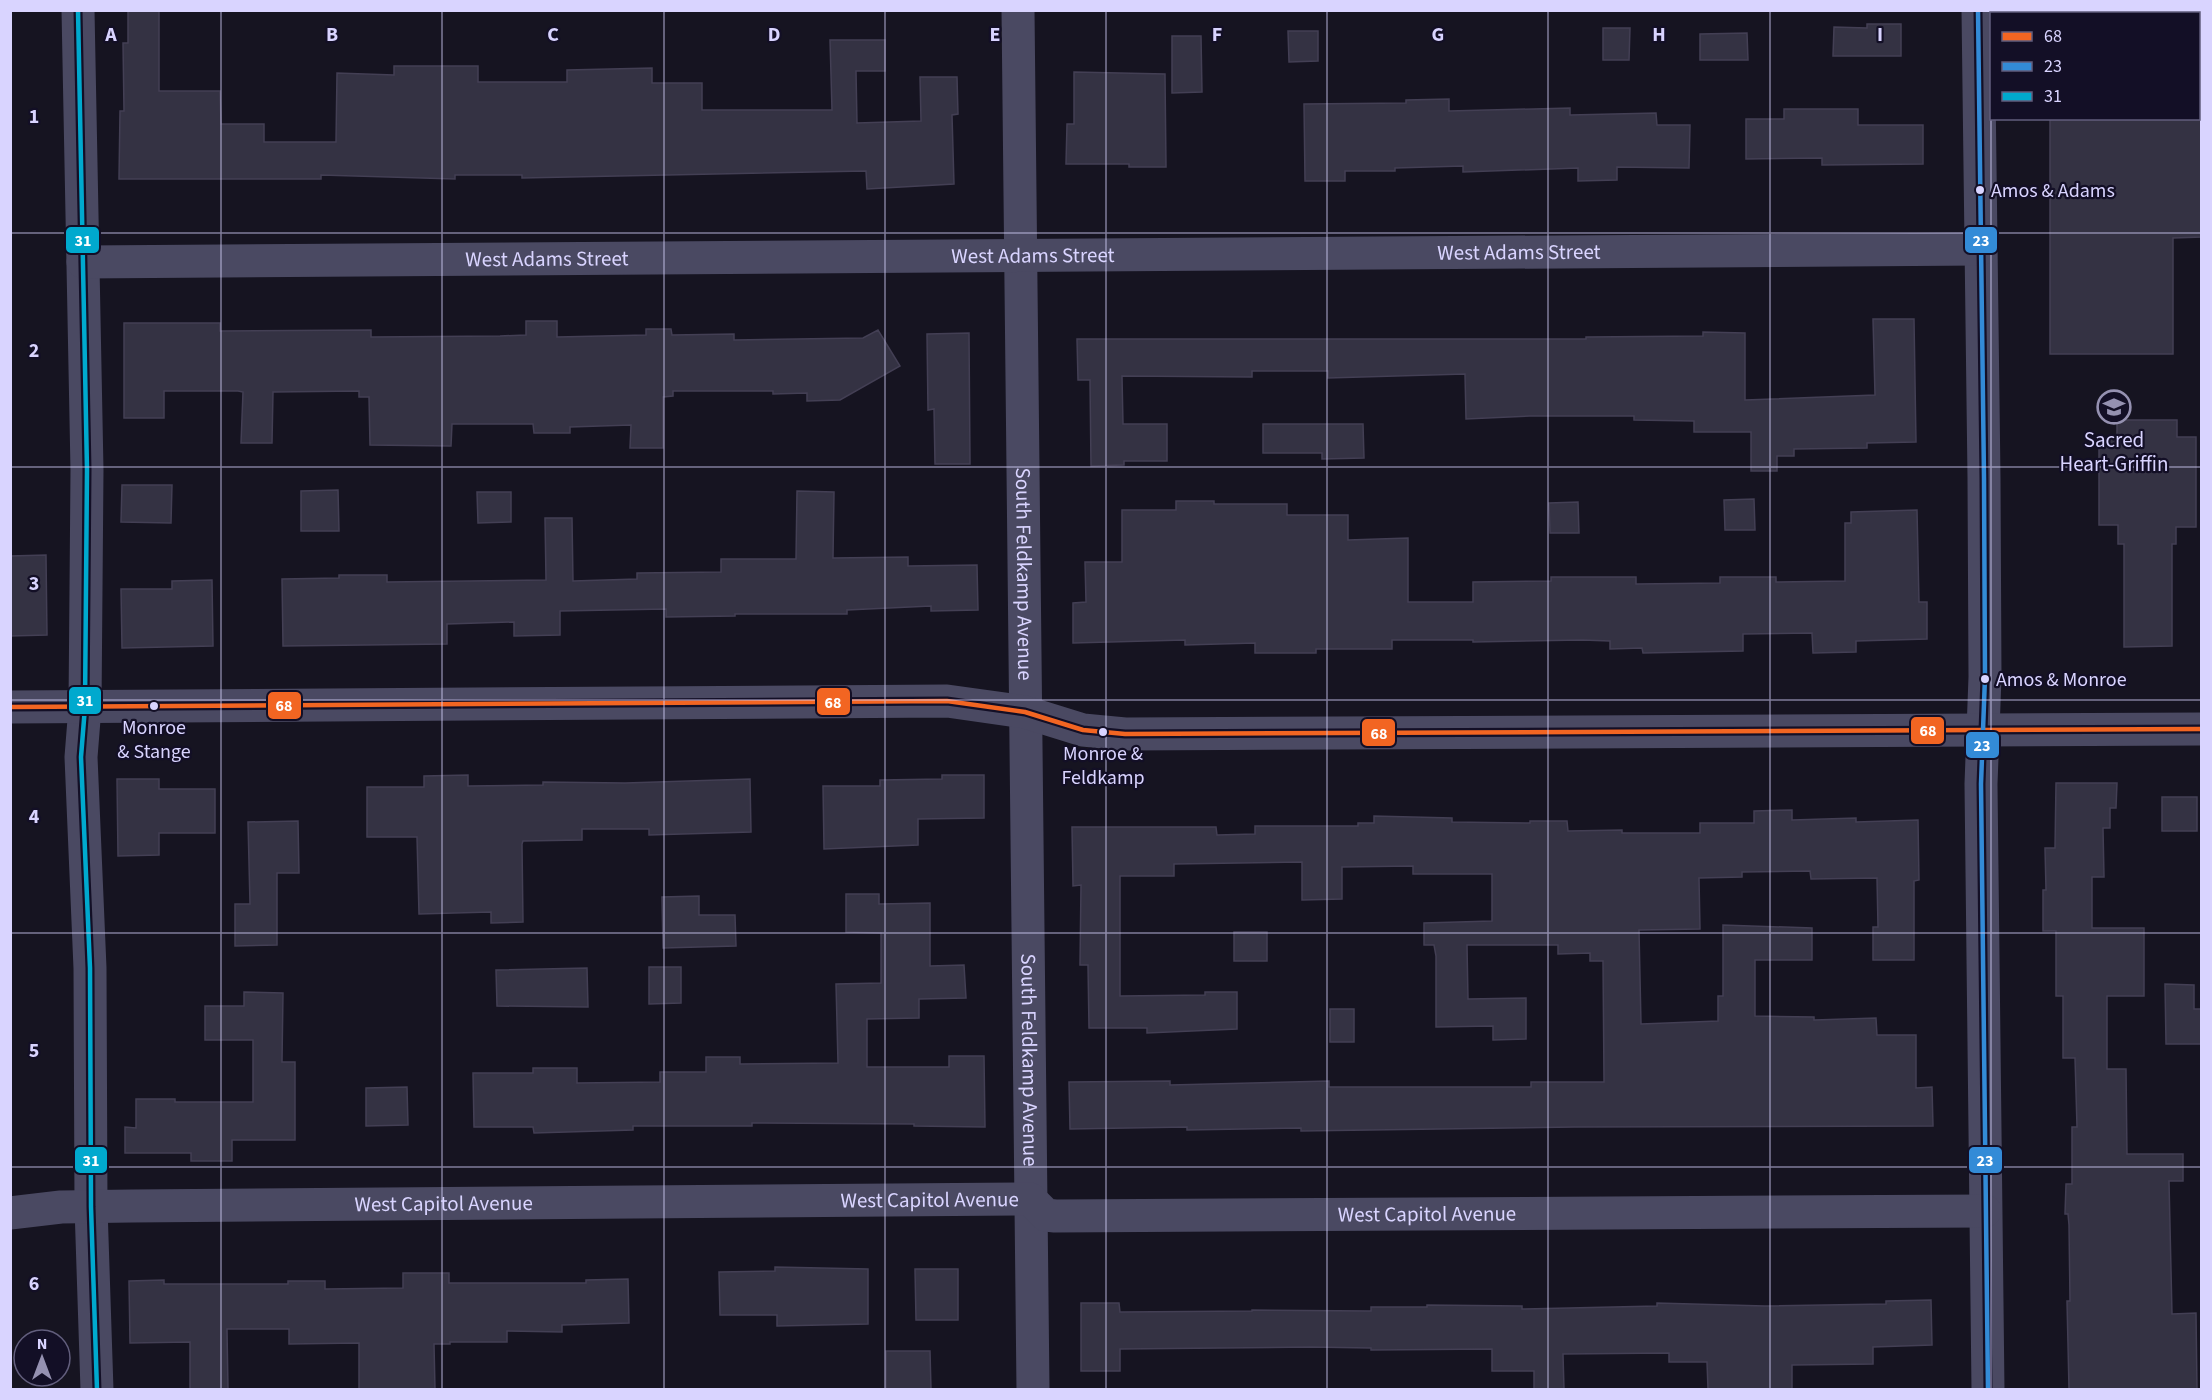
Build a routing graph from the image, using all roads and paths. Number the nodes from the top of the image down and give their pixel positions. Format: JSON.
{"nodes":[{"id":1,"x":78,"y":10,"type":"edge"},
{"id":2,"x":1018,"y":10,"type":"edge"},
{"id":3,"x":1978,"y":10,"type":"edge"},
{"id":4,"x":1981,"y":249,"type":"junction"},
{"id":5,"x":1021,"y":256,"type":"junction"},
{"id":6,"x":83,"y":262,"type":"junction"},
{"id":7,"x":10,"y":707,"type":"edge"},
{"id":8,"x":85,"y":707,"type":"junction"},
{"id":9,"x":1025,"y":712,"type":"junction"},
{"id":10,"x":2202,"y":729,"type":"edge"},
{"id":11,"x":1984,"y":730,"type":"junction"},
{"id":12,"x":1030,"y":1199,"type":"junction"},
{"id":13,"x":91,"y":1207,"type":"junction"},
{"id":14,"x":1985,"y":1211,"type":"junction"},
{"id":15,"x":10,"y":1213,"type":"edge"},
{"id":16,"x":97,"y":1389,"type":"edge"},
{"id":17,"x":1033,"y":1389,"type":"edge"},
{"id":18,"x":1988,"y":1389,"type":"edge"}],
"edges":[{"from":1,"to":6,"type":"street"},
{"from":2,"to":5,"type":"street","name":"South Feldkamp Avenue"},
{"from":3,"to":4,"type":"street"},
{"from":4,"to":5,"type":"street","name":"West Adams Street"},
{"from":4,"to":11,"type":"street"},
{"from":5,"to":6,"type":"street","name":"West Adams Street"},
{"from":5,"to":9,"type":"street","name":"South Feldkamp Avenue"},
{"from":6,"to":8,"type":"street"},
{"from":7,"to":8,"type":"street"},
{"from":8,"to":9,"type":"street"},
{"from":8,"to":13,"type":"street"},
{"from":9,"to":11,"type":"street"},
{"from":9,"to":12,"type":"street","name":"South Feldkamp Avenue"},
{"from":10,"to":11,"type":"street"},
{"from":11,"to":14,"type":"street"},
{"from":12,"to":13,"type":"street","name":"West Capitol Avenue"},
{"from":12,"to":14,"type":"street","name":"West Capitol Avenue"},
{"from":12,"to":17,"type":"street","name":"South Feldkamp Avenue"},
{"from":13,"to":15,"type":"street","name":"West Capitol Avenue"},
{"from":13,"to":16,"type":"street"},
{"from":14,"to":18,"type":"street"}]}
